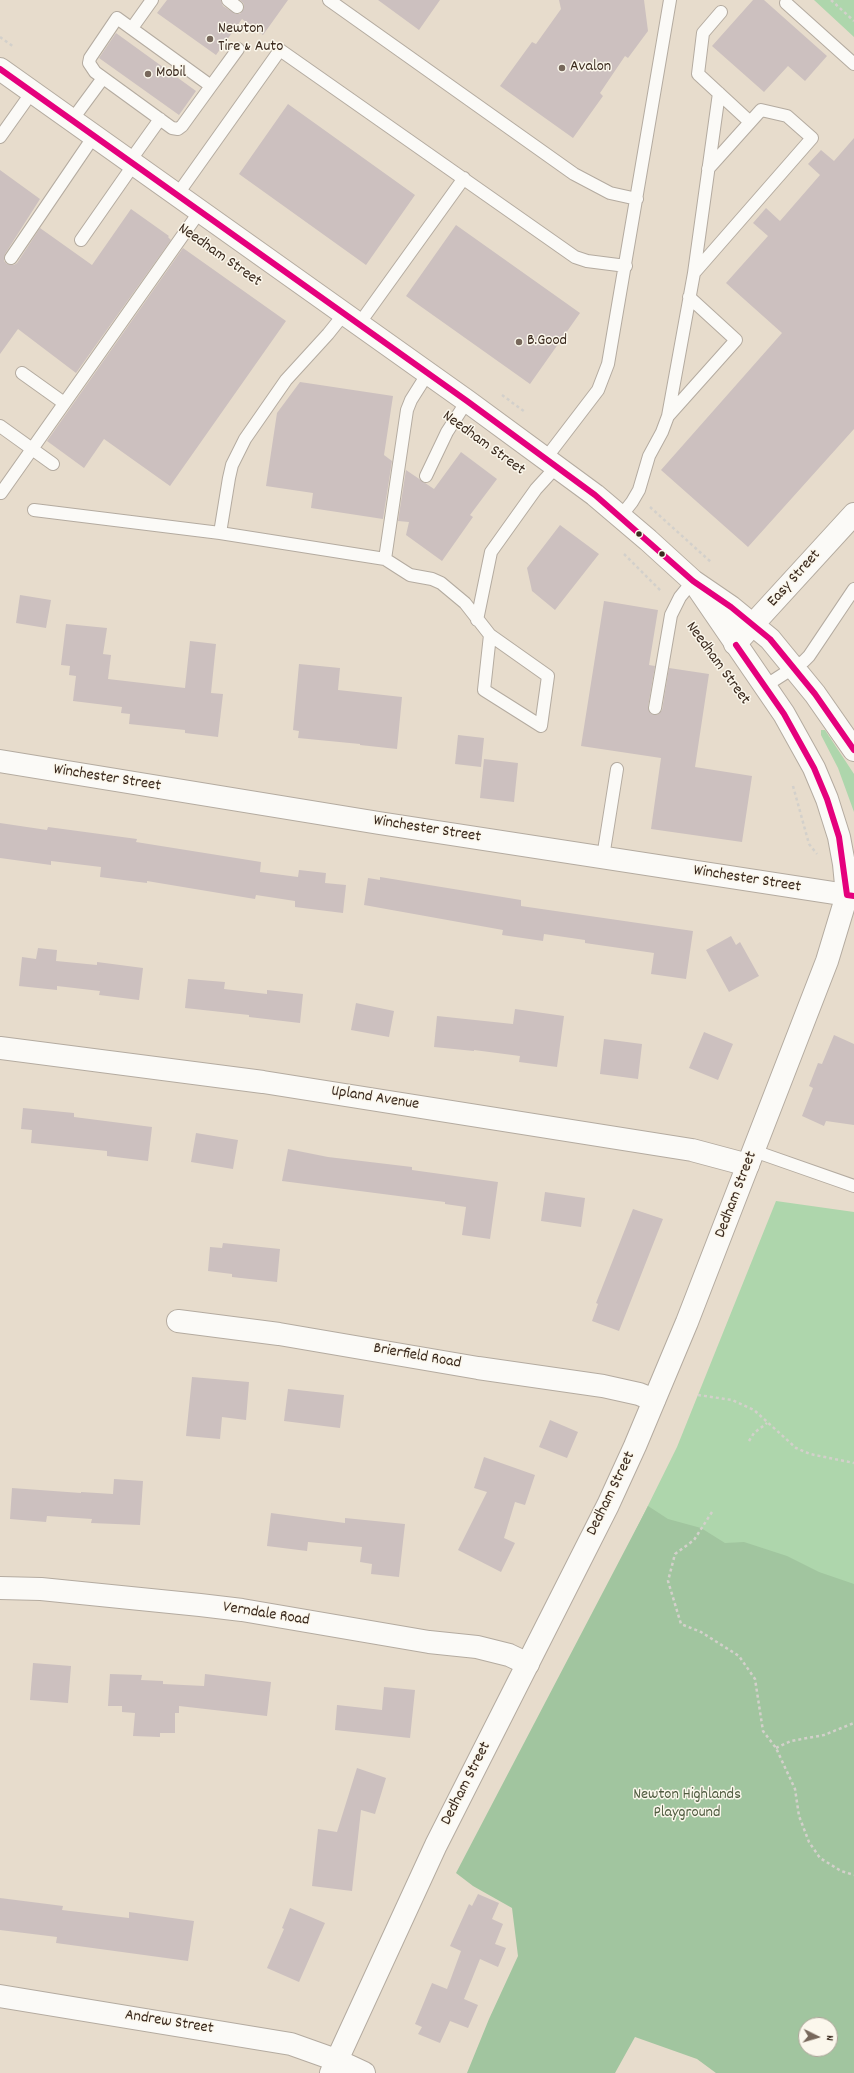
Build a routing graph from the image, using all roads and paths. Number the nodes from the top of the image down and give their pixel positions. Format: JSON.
{"nodes":[{"id":1,"x":152,"y":0,"type":"edge"},
{"id":2,"x":329,"y":0,"type":"edge"},
{"id":3,"x":670,"y":0,"type":"edge"},
{"id":4,"x":831,"y":0,"type":"edge"},
{"id":5,"x":786,"y":3,"type":"dead end"},
{"id":6,"x":721,"y":12,"type":"dead end"},
{"id":7,"x":854,"y":21,"type":"edge"},
{"id":8,"x":132,"y":28,"type":"junction"},
{"id":9,"x":238,"y":49,"type":"dead end"},
{"id":10,"x":854,"y":64,"type":"edge"},
{"id":11,"x":0,"y":69,"type":"edge"},
{"id":12,"x":103,"y":78,"type":"junction"},
{"id":13,"x":211,"y":86,"type":"junction"},
{"id":14,"x":32,"y":92,"type":"junction"},
{"id":15,"x":719,"y":93,"type":"junction"},
{"id":16,"x":160,"y":119,"type":"junction"},
{"id":17,"x":72,"y":120,"type":"junction"},
{"id":18,"x":750,"y":122,"type":"junction"},
{"id":19,"x":94,"y":136,"type":"junction"},
{"id":20,"x":0,"y":137,"type":"edge"},
{"id":21,"x":132,"y":163,"type":"junction"},
{"id":22,"x":708,"y":169,"type":"junction"},
{"id":23,"x":464,"y":178,"type":"junction"},
{"id":24,"x":177,"y":195,"type":"junction"},
{"id":25,"x":637,"y":200,"type":"junction"},
{"id":26,"x":200,"y":211,"type":"junction"},
{"id":27,"x":81,"y":240,"type":"dead end"},
{"id":28,"x":11,"y":258,"type":"dead end"},
{"id":29,"x":626,"y":266,"type":"junction"},
{"id":30,"x":694,"y":273,"type":"junction"},
{"id":31,"x":689,"y":297,"type":"junction"},
{"id":32,"x":352,"y":319,"type":"junction"},
{"id":33,"x":22,"y":373,"type":"dead end"},
{"id":34,"x":428,"y":373,"type":"junction"},
{"id":35,"x":467,"y":401,"type":"junction"},
{"id":36,"x":64,"y":403,"type":"junction"},
{"id":37,"x":668,"y":416,"type":"junction"},
{"id":38,"x":0,"y":426,"type":"edge"},
{"id":39,"x":32,"y":448,"type":"junction"},
{"id":40,"x":552,"y":462,"type":"junction"},
{"id":41,"x":53,"y":464,"type":"dead end"},
{"id":42,"x":426,"y":476,"type":"dead end"},
{"id":43,"x":1,"y":493,"type":"dead end"},
{"id":44,"x":636,"y":495,"type":"junction"},
{"id":45,"x":34,"y":510,"type":"dead end"},
{"id":46,"x":854,"y":514,"type":"edge"},
{"id":47,"x":621,"y":516,"type":"junction"},
{"id":48,"x":220,"y":533,"type":"junction"},
{"id":49,"x":620,"y":550,"type":"dead end"},
{"id":50,"x":385,"y":559,"type":"junction"},
{"id":51,"x":709,"y":559,"type":"dead end"},
{"id":52,"x":693,"y":580,"type":"junction"},
{"id":53,"x":854,"y":589,"type":"edge"},
{"id":54,"x":674,"y":606,"type":"junction"},
{"id":55,"x":477,"y":620,"type":"junction"},
{"id":56,"x":753,"y":625,"type":"junction"},
{"id":57,"x":490,"y":635,"type":"junction"},
{"id":58,"x":735,"y":644,"type":"junction"},
{"id":59,"x":707,"y":647,"type":"dead end"},
{"id":60,"x":794,"y":667,"type":"junction"},
{"id":61,"x":765,"y":686,"type":"junction"},
{"id":62,"x":655,"y":708,"type":"dead end"},
{"id":63,"x":854,"y":750,"type":"edge"},
{"id":64,"x":0,"y":761,"type":"edge"},
{"id":65,"x":617,"y":768,"type":"dead end"},
{"id":66,"x":792,"y":782,"type":"dead end"},
{"id":67,"x":818,"y":855,"type":"dead end"},
{"id":68,"x":603,"y":857,"type":"junction"},
{"id":69,"x":852,"y":893,"type":"edge"},
{"id":70,"x":0,"y":1048,"type":"edge"},
{"id":71,"x":751,"y":1158,"type":"junction"},
{"id":72,"x":854,"y":1186,"type":"edge"},
{"id":73,"x":178,"y":1322,"type":"dead end"},
{"id":74,"x":698,"y":1395,"type":"dead end"},
{"id":75,"x":654,"y":1400,"type":"junction"},
{"id":76,"x":767,"y":1422,"type":"junction"},
{"id":77,"x":749,"y":1441,"type":"dead end"},
{"id":78,"x":854,"y":1463,"type":"edge"},
{"id":79,"x":712,"y":1512,"type":"dead end"},
{"id":80,"x":0,"y":1588,"type":"edge"},
{"id":81,"x":528,"y":1664,"type":"junction"},
{"id":82,"x":854,"y":1723,"type":"edge"},
{"id":83,"x":776,"y":1748,"type":"junction"},
{"id":84,"x":854,"y":1876,"type":"edge"},
{"id":85,"x":0,"y":1996,"type":"edge"},
{"id":86,"x":333,"y":2067,"type":"edge"},
{"id":87,"x":364,"y":2073,"type":"edge"}],
"edges":[{"from":1,"to":8,"type":"lane"},
{"from":2,"to":25,"type":"lane"},
{"from":3,"to":25,"type":"lane"},
{"from":4,"to":7,"type":"path"},
{"from":5,"to":10,"type":"lane"},
{"from":6,"to":15,"type":"lane"},
{"from":8,"to":12,"type":"lane"},
{"from":8,"to":13,"type":"lane"},
{"from":9,"to":13,"type":"lane"},
{"from":11,"to":14,"type":"street","name":"Needham Street"},
{"from":12,"to":16,"type":"lane"},
{"from":12,"to":17,"type":"lane"},
{"from":13,"to":16,"type":"lane"},
{"from":14,"to":17,"type":"street","name":"Needham Street"},
{"from":14,"to":20,"type":"lane"},
{"from":15,"to":18,"type":"lane"},
{"from":15,"to":22,"type":"lane"},
{"from":16,"to":21,"type":"lane"},
{"from":17,"to":19,"type":"street","name":"Needham Street"},
{"from":18,"to":22,"type":"lane"},
{"from":18,"to":30,"type":"lane"},
{"from":19,"to":21,"type":"street","name":"Needham Street"},
{"from":19,"to":28,"type":"lane"},
{"from":21,"to":24,"type":"street","name":"Needham Street"},
{"from":21,"to":27,"type":"lane"},
{"from":22,"to":30,"type":"lane"},
{"from":23,"to":24,"type":"lane"},
{"from":23,"to":29,"type":"lane"},
{"from":23,"to":32,"type":"lane"},
{"from":24,"to":26,"type":"street","name":"Needham Street"},
{"from":25,"to":29,"type":"lane"},
{"from":26,"to":32,"type":"street","name":"Needham Street"},
{"from":26,"to":36,"type":"lane"},
{"from":29,"to":40,"type":"lane"},
{"from":30,"to":31,"type":"lane"},
{"from":31,"to":37,"type":"lane"},
{"from":31,"to":37,"type":"lane"},
{"from":32,"to":34,"type":"street","name":"Needham Street"},
{"from":32,"to":48,"type":"lane"},
{"from":33,"to":36,"type":"lane"},
{"from":34,"to":35,"type":"street","name":"Needham Street"},
{"from":34,"to":50,"type":"lane"},
{"from":35,"to":40,"type":"street","name":"Needham Street"},
{"from":35,"to":42,"type":"lane"},
{"from":36,"to":39,"type":"lane"},
{"from":37,"to":44,"type":"lane"},
{"from":38,"to":39,"type":"lane"},
{"from":39,"to":41,"type":"lane"},
{"from":39,"to":43,"type":"lane"},
{"from":40,"to":47,"type":"street","name":"Needham Street"},
{"from":40,"to":55,"type":"lane"},
{"from":44,"to":47,"type":"lane"},
{"from":44,"to":51,"type":"path"},
{"from":45,"to":48,"type":"lane"},
{"from":46,"to":56,"type":"street","name":"Easy Street"},
{"from":47,"to":52,"type":"street","name":"Needham Street"},
{"from":48,"to":50,"type":"lane"},
{"from":49,"to":54,"type":"path","name":"Needham Street"},
{"from":50,"to":55,"type":"lane"},
{"from":52,"to":54,"type":"lane"},
{"from":52,"to":56,"type":"street","name":"Needham Street"},
{"from":52,"to":58,"type":"street","name":"Needham Street"},
{"from":53,"to":60,"type":"lane"},
{"from":54,"to":59,"type":"path","name":"Needham Street"},
{"from":54,"to":62,"type":"lane"},
{"from":55,"to":57,"type":"lane"},
{"from":56,"to":58,"type":"street","name":"Easy Street"},
{"from":56,"to":60,"type":"street","name":"Needham Street"},
{"from":57,"to":57,"type":"lane"},
{"from":58,"to":61,"type":"street","name":"Needham Street"},
{"from":60,"to":61,"type":"lane"},
{"from":60,"to":63,"type":"street","name":"Needham Street"},
{"from":61,"to":69,"type":"street","name":"Needham Street"},
{"from":64,"to":68,"type":"street","name":"Winchester Street"},
{"from":65,"to":68,"type":"lane"},
{"from":66,"to":67,"type":"path"},
{"from":68,"to":69,"type":"street","name":"Winchester Street"},
{"from":69,"to":71,"type":"street","name":"Dedham Street"},
{"from":70,"to":71,"type":"street","name":"Upland Avenue"},
{"from":71,"to":72,"type":"lane"},
{"from":71,"to":75,"type":"street","name":"Dedham Street"},
{"from":73,"to":75,"type":"street","name":"Brierfield Road"},
{"from":74,"to":76,"type":"path"},
{"from":75,"to":81,"type":"street","name":"Dedham Street"},
{"from":76,"to":77,"type":"path"},
{"from":76,"to":78,"type":"path"},
{"from":79,"to":83,"type":"path"},
{"from":80,"to":81,"type":"street","name":"Verndale Road"},
{"from":81,"to":86,"type":"street","name":"Dedham Street"},
{"from":82,"to":83,"type":"path"},
{"from":83,"to":84,"type":"path"},
{"from":85,"to":86,"type":"street","name":"Andrew Street"},
{"from":86,"to":87,"type":"street","name":"Andrew Street"}]}
